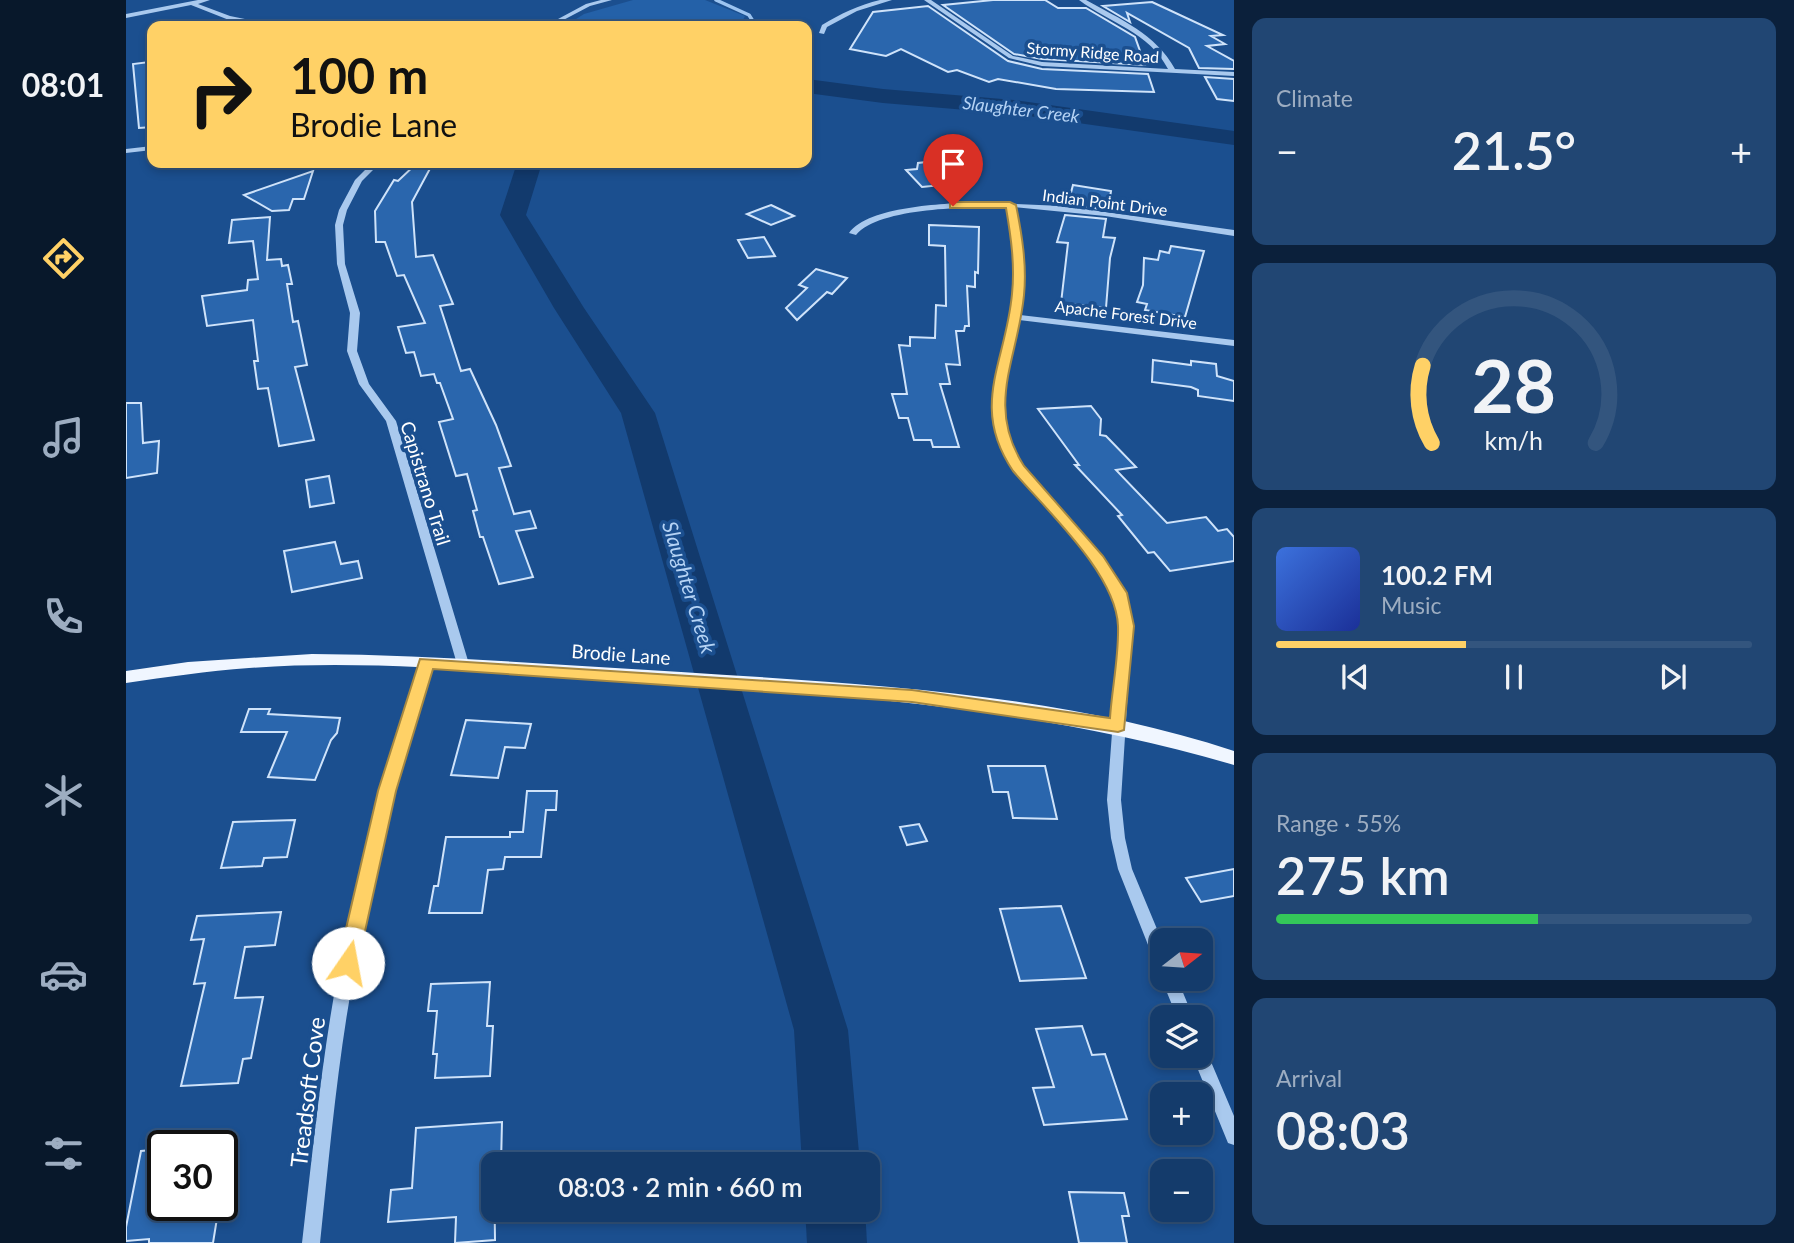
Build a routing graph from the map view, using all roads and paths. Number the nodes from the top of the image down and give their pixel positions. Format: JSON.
{"nodes":[{"id":1,"x":207,"y":0,"type":"edge"},
{"id":2,"x":608,"y":0,"type":"edge"},
{"id":3,"x":889,"y":0,"type":"edge"},
{"id":4,"x":927,"y":0,"type":"edge"},
{"id":5,"x":1082,"y":0,"type":"edge"},
{"id":6,"x":579,"y":3,"type":"dead end"},
{"id":7,"x":193,"y":4,"type":"junction"},
{"id":8,"x":588,"y":5,"type":"junction"},
{"id":9,"x":126,"y":16,"type":"edge"},
{"id":10,"x":247,"y":21,"type":"edge"},
{"id":11,"x":558,"y":21,"type":"edge"},
{"id":12,"x":822,"y":33,"type":"dead end"},
{"id":13,"x":1173,"y":71,"type":"junction"},
{"id":14,"x":1234,"y":74,"type":"edge"},
{"id":15,"x":147,"y":149,"type":"edge"},
{"id":16,"x":126,"y":151,"type":"edge"},
{"id":17,"x":371,"y":168,"type":"edge"},
{"id":18,"x":1010,"y":205,"type":"junction"},
{"id":19,"x":853,"y":233,"type":"dead end"},
{"id":20,"x":1234,"y":233,"type":"edge"},
{"id":21,"x":1015,"y":317,"type":"junction"},
{"id":22,"x":1234,"y":343,"type":"edge"},
{"id":23,"x":426,"y":663,"type":"junction"},
{"id":24,"x":463,"y":664,"type":"junction"},
{"id":25,"x":126,"y":677,"type":"edge"},
{"id":26,"x":1118,"y":726,"type":"junction"},
{"id":27,"x":1234,"y":758,"type":"edge"},
{"id":28,"x":1150,"y":930,"type":"edge"},
{"id":29,"x":1205,"y":1068,"type":"edge"},
{"id":30,"x":1234,"y":1137,"type":"edge"},
{"id":31,"x":311,"y":1243,"type":"edge"}],
"edges":[{"from":1,"to":7,"type":"street"},
{"from":2,"to":8,"type":"street"},
{"from":3,"to":12,"type":"street"},
{"from":4,"to":13,"type":"street","name":"Stormy Ridge Road"},
{"from":5,"to":13,"type":"street"},
{"from":6,"to":8,"type":"street"},
{"from":7,"to":9,"type":"street"},
{"from":7,"to":10,"type":"street"},
{"from":8,"to":11,"type":"street"},
{"from":13,"to":14,"type":"street","name":"Stormy Ridge Road"},
{"from":15,"to":16,"type":"street"},
{"from":17,"to":24,"type":"street","name":"Capistrano Trail"},
{"from":18,"to":19,"type":"street","name":"Indian Point Drive"},
{"from":18,"to":20,"type":"street","name":"Indian Point Drive"},
{"from":18,"to":21,"type":"street"},
{"from":21,"to":22,"type":"street","name":"Apache Forest Drive"},
{"from":21,"to":26,"type":"street"},
{"from":23,"to":24,"type":"main road","name":"Brodie Lane"},
{"from":23,"to":25,"type":"main road","name":"Brodie Lane"},
{"from":23,"to":31,"type":"street","name":"Treadsoft Cove"},
{"from":24,"to":26,"type":"main road","name":"Brodie Lane"},
{"from":26,"to":27,"type":"main road","name":"Brodie Lane"},
{"from":26,"to":28,"type":"street"},
{"from":29,"to":30,"type":"street"}]}
